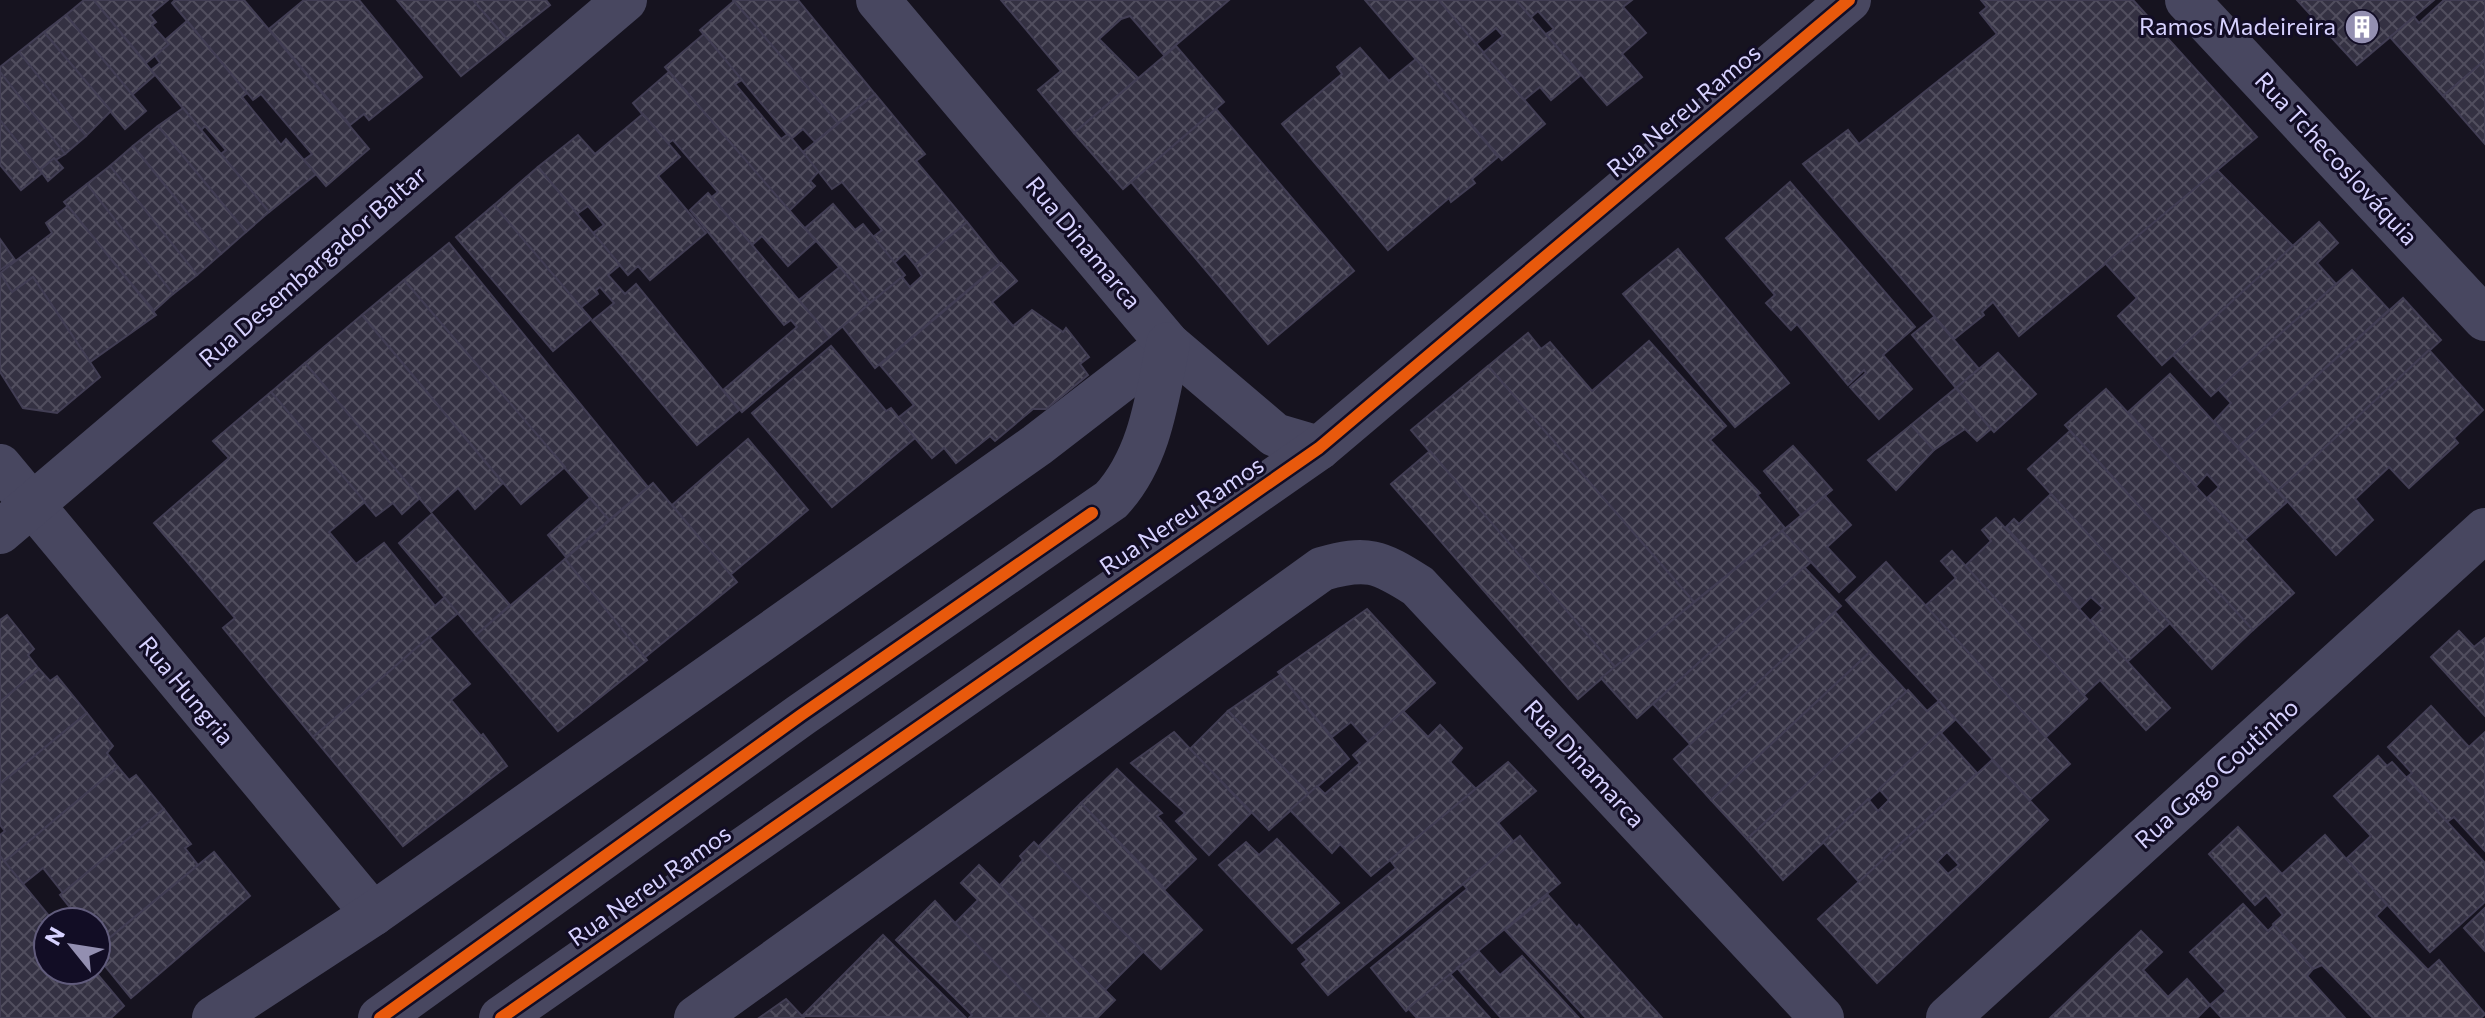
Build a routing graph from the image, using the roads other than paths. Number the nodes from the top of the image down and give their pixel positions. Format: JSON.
{"nodes":[{"id":1,"x":625,"y":0,"type":"edge"},
{"id":2,"x":878,"y":0,"type":"edge"},
{"id":3,"x":1849,"y":0,"type":"edge"},
{"id":4,"x":2187,"y":0,"type":"edge"},
{"id":5,"x":2485,"y":319,"type":"edge"},
{"id":6,"x":1168,"y":344,"type":"junction"},
{"id":7,"x":1319,"y":448,"type":"junction"},
{"id":8,"x":0,"y":466,"type":"edge"},
{"id":9,"x":16,"y":520,"type":"edge"},
{"id":10,"x":2485,"y":530,"type":"edge"},
{"id":11,"x":373,"y":914,"type":"junction"},
{"id":12,"x":214,"y":1018,"type":"edge"},
{"id":13,"x":380,"y":1018,"type":"edge"},
{"id":14,"x":501,"y":1018,"type":"edge"},
{"id":15,"x":696,"y":1018,"type":"edge"},
{"id":16,"x":1822,"y":1018,"type":"edge"},
{"id":17,"x":1948,"y":1018,"type":"edge"}],
"edges":[{"from":1,"to":9,"type":"street","name":"Rua Desembargador Baltar"},
{"from":2,"to":6,"type":"street","name":"Rua Dinamarca"},
{"from":3,"to":7,"type":"street","name":"Rua Nereu Ramos"},
{"from":4,"to":5,"type":"street","name":"Rua Tchecoslováquia"},
{"from":6,"to":7,"type":"street","name":"Rua Dinamarca"},
{"from":6,"to":11,"type":"street"},
{"from":6,"to":13,"type":"street","name":"Rua Nereu Ramos"},
{"from":7,"to":14,"type":"street","name":"Rua Nereu Ramos"},
{"from":8,"to":9,"type":"street","name":"Rua Hungria"},
{"from":9,"to":11,"type":"street","name":"Rua Hungria"},
{"from":10,"to":17,"type":"street","name":"Rua Gago Coutinho"},
{"from":11,"to":12,"type":"street"},
{"from":15,"to":16,"type":"street","name":"Rua Dinamarca"}]}
